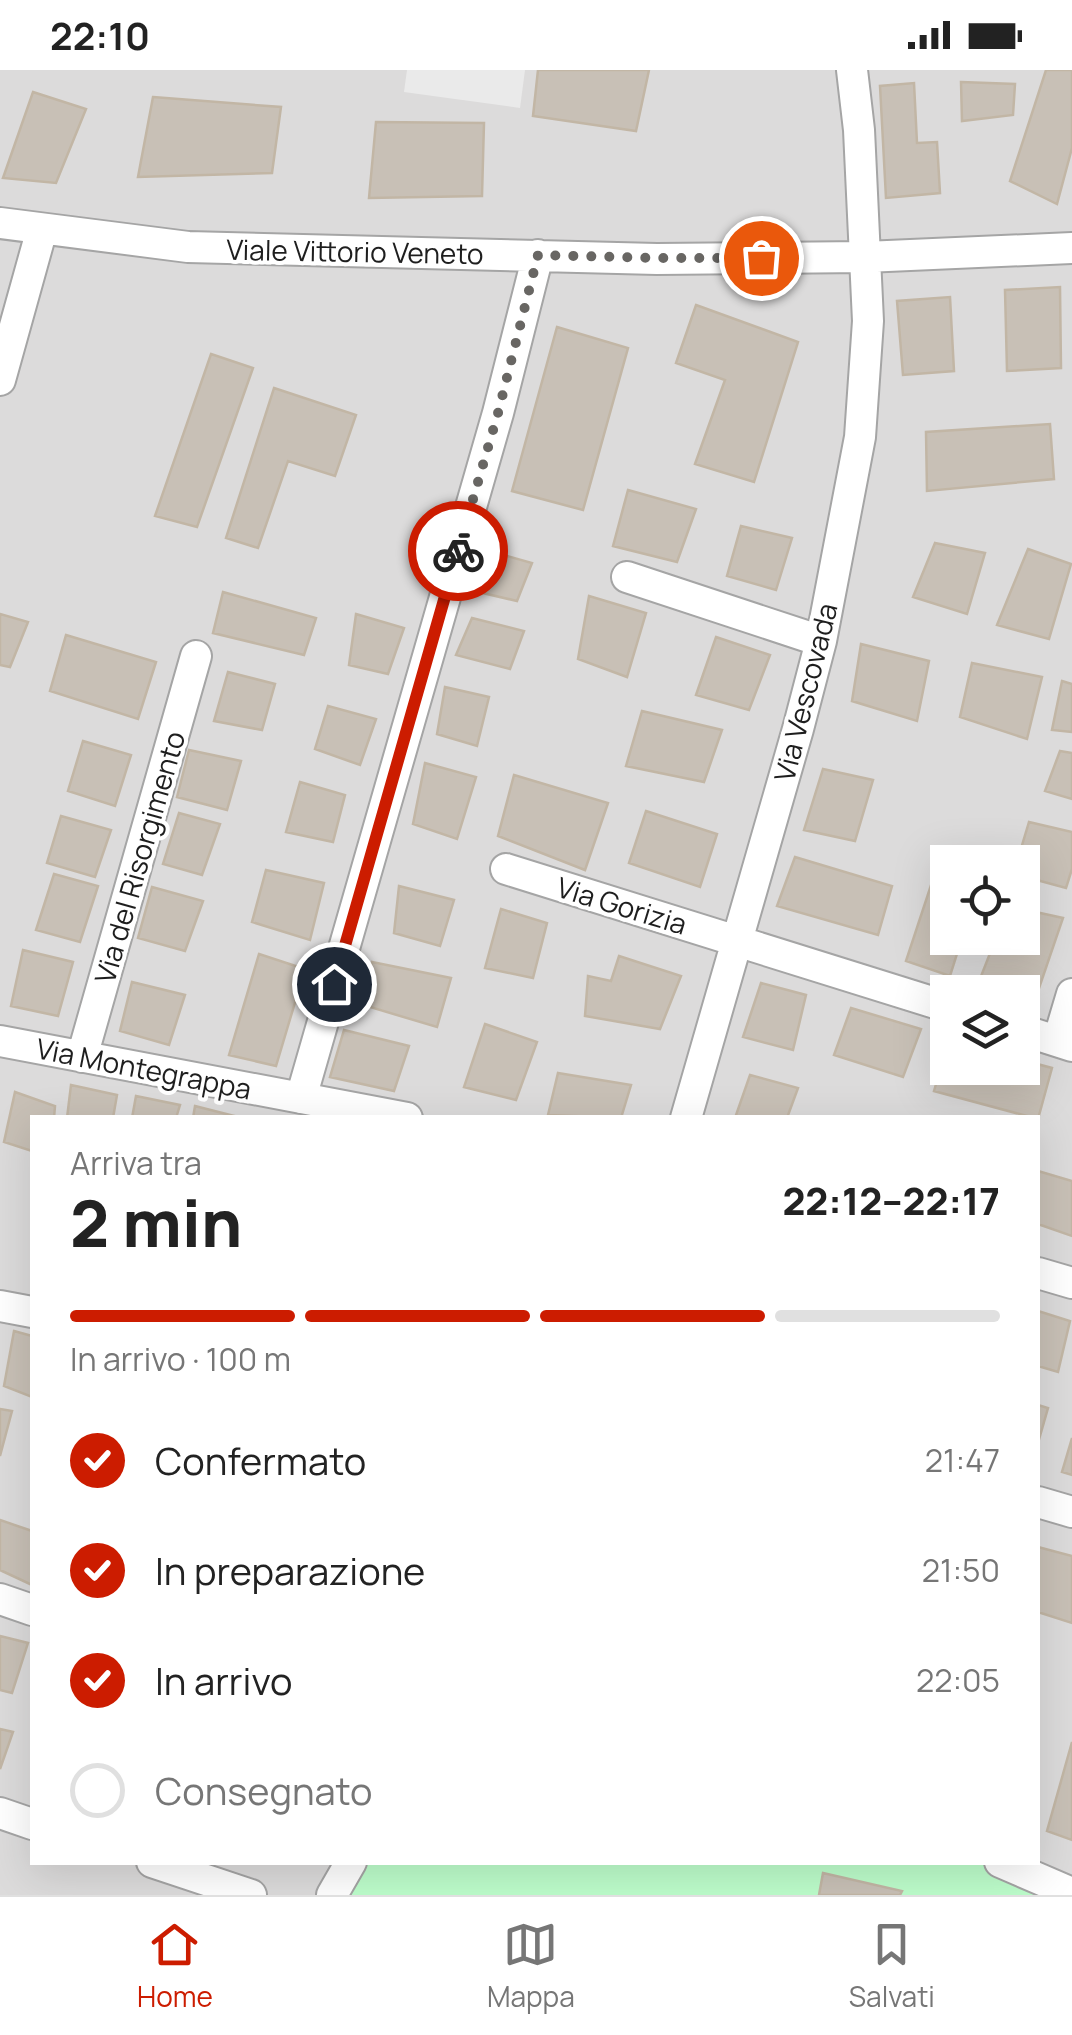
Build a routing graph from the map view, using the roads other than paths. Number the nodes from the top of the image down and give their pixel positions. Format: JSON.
{"nodes":[{"id":1,"x":852,"y":70,"type":"edge"},
{"id":2,"x":0,"y":224,"type":"edge"},
{"id":3,"x":42,"y":229,"type":"junction"},
{"id":4,"x":1072,"y":248,"type":"edge"},
{"id":5,"x":538,"y":255,"type":"junction"},
{"id":6,"x":865,"y":257,"type":"junction"},
{"id":7,"x":0,"y":380,"type":"edge"},
{"id":8,"x":627,"y":577,"type":"dead end"},
{"id":9,"x":821,"y":642,"type":"junction"},
{"id":10,"x":196,"y":656,"type":"dead end"},
{"id":11,"x":506,"y":869,"type":"dead end"},
{"id":12,"x":737,"y":941,"type":"junction"},
{"id":13,"x":1072,"y":994,"type":"edge"},
{"id":14,"x":930,"y":1001,"type":"edge"},
{"id":15,"x":1040,"y":1036,"type":"edge"},
{"id":16,"x":0,"y":1041,"type":"edge"},
{"id":17,"x":1065,"y":1044,"type":"edge"},
{"id":18,"x":82,"y":1057,"type":"junction"},
{"id":19,"x":301,"y":1098,"type":"junction"},
{"id":20,"x":390,"y":1115,"type":"edge"},
{"id":21,"x":687,"y":1115,"type":"edge"},
{"id":22,"x":1040,"y":1274,"type":"edge"},
{"id":23,"x":1072,"y":1283,"type":"edge"},
{"id":24,"x":0,"y":1306,"type":"edge"},
{"id":25,"x":30,"y":1312,"type":"edge"},
{"id":26,"x":1040,"y":1503,"type":"edge"},
{"id":27,"x":1072,"y":1512,"type":"edge"},
{"id":28,"x":0,"y":1599,"type":"edge"},
{"id":29,"x":30,"y":1609,"type":"edge"},
{"id":30,"x":0,"y":1813,"type":"edge"},
{"id":31,"x":30,"y":1823,"type":"edge"},
{"id":32,"x":161,"y":1865,"type":"edge"},
{"id":33,"x":349,"y":1865,"type":"edge"},
{"id":34,"x":1007,"y":1865,"type":"edge"},
{"id":35,"x":1072,"y":1892,"type":"edge"},
{"id":36,"x":251,"y":1895,"type":"edge"},
{"id":37,"x":332,"y":1895,"type":"edge"}],
"edges":[{"from":1,"to":6,"type":"street","name":"Via Vescovada"},
{"from":2,"to":3,"type":"street","name":"Viale Vittorio Veneto"},
{"from":3,"to":5,"type":"street","name":"Viale Vittorio Veneto"},
{"from":3,"to":7,"type":"street"},
{"from":4,"to":6,"type":"street","name":"Viale Vittorio Veneto"},
{"from":5,"to":6,"type":"street","name":"Viale Vittorio Veneto"},
{"from":5,"to":19,"type":"street"},
{"from":6,"to":9,"type":"street","name":"Via Vescovada"},
{"from":8,"to":9,"type":"street"},
{"from":9,"to":12,"type":"street","name":"Via Vescovada"},
{"from":10,"to":18,"type":"street","name":"Via del Risorgimento"},
{"from":11,"to":12,"type":"street","name":"Via Gorizia"},
{"from":12,"to":14,"type":"street","name":"Via Gorizia"},
{"from":12,"to":21,"type":"street","name":"Via Vescovada"},
{"from":13,"to":17,"type":"street"},
{"from":15,"to":17,"type":"street"},
{"from":16,"to":18,"type":"street","name":"Via Montegrappa"},
{"from":18,"to":19,"type":"street","name":"Via Montegrappa"},
{"from":19,"to":20,"type":"street","name":"Via Montegrappa"},
{"from":22,"to":23,"type":"street"},
{"from":24,"to":25,"type":"street"},
{"from":26,"to":27,"type":"street"},
{"from":28,"to":29,"type":"street"},
{"from":30,"to":31,"type":"street"},
{"from":32,"to":36,"type":"street"},
{"from":33,"to":37,"type":"street"},
{"from":34,"to":35,"type":"street"}]}
